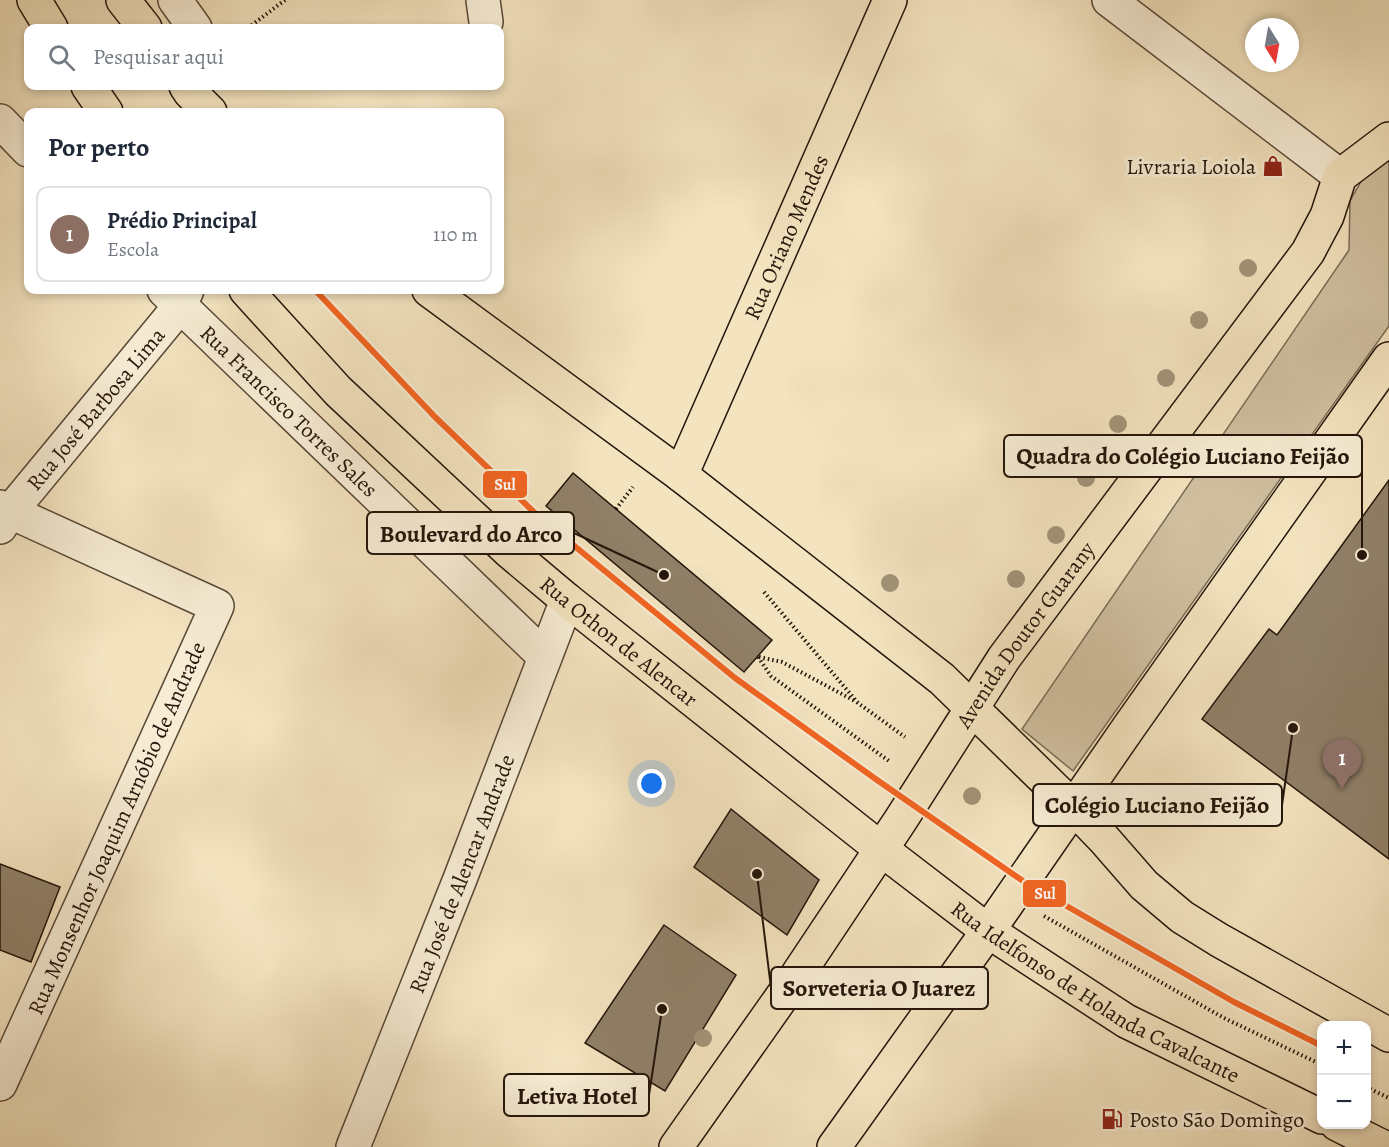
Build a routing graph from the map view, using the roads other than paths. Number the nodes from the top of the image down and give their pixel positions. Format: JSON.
{"nodes":[{"id":1,"x":34,"y":0,"type":"edge"},
{"id":2,"x":123,"y":0,"type":"edge"},
{"id":3,"x":175,"y":0,"type":"edge"},
{"id":4,"x":890,"y":0,"type":"edge"},
{"id":5,"x":1108,"y":0,"type":"edge"},
{"id":6,"x":49,"y":24,"type":"edge"},
{"id":7,"x":142,"y":24,"type":"edge"},
{"id":8,"x":192,"y":24,"type":"edge"},
{"id":9,"x":91,"y":90,"type":"edge"},
{"id":10,"x":189,"y":90,"type":"edge"},
{"id":11,"x":208,"y":90,"type":"edge"},
{"id":12,"x":103,"y":108,"type":"edge"},
{"id":13,"x":206,"y":108,"type":"edge"},
{"id":14,"x":210,"y":108,"type":"edge"},
{"id":15,"x":0,"y":121,"type":"edge"},
{"id":16,"x":1389,"y":139,"type":"edge"},
{"id":17,"x":24,"y":146,"type":"edge"},
{"id":18,"x":1340,"y":177,"type":"junction"},
{"id":19,"x":250,"y":294,"type":"edge"},
{"id":20,"x":434,"y":294,"type":"edge"},
{"id":21,"x":177,"y":295,"type":"edge"},
{"id":22,"x":1389,"y":359,"type":"edge"},
{"id":23,"x":681,"y":475,"type":"junction"},
{"id":24,"x":4,"y":515,"type":"edge"},
{"id":25,"x":567,"y":600,"type":"junction"},
{"id":26,"x":545,"y":657,"type":"junction"},
{"id":27,"x":972,"y":708,"type":"junction"},
{"id":28,"x":1073,"y":807,"type":"junction"},
{"id":29,"x":881,"y":849,"type":"junction"},
{"id":30,"x":988,"y":931,"type":"junction"},
{"id":31,"x":1389,"y":1035,"type":"edge"},
{"id":32,"x":0,"y":1084,"type":"edge"},
{"id":33,"x":1317,"y":1115,"type":"edge"},
{"id":34,"x":1345,"y":1129,"type":"edge"},
{"id":35,"x":353,"y":1147,"type":"edge"},
{"id":36,"x":676,"y":1147,"type":"edge"},
{"id":37,"x":834,"y":1147,"type":"edge"},
{"id":38,"x":1383,"y":1147,"type":"edge"}],
"edges":[{"from":1,"to":6,"type":"main road"},
{"from":2,"to":7,"type":"main road"},
{"from":3,"to":8,"type":"street"},
{"from":4,"to":23,"type":"main road","name":"Rua Oriano Mendes"},
{"from":5,"to":18,"type":"street"},
{"from":9,"to":12,"type":"main road"},
{"from":10,"to":13,"type":"main road"},
{"from":11,"to":14,"type":"street"},
{"from":15,"to":17,"type":"street"},
{"from":16,"to":18,"type":"main road"},
{"from":18,"to":27,"type":"main road","name":"Avenida Doutor Guarany"},
{"from":19,"to":25,"type":"main road","name":"Rua Othon de Alencar"},
{"from":20,"to":23,"type":"main road"},
{"from":21,"to":24,"type":"street","name":"Rua José Barbosa Lima"},
{"from":21,"to":26,"type":"street","name":"Rua Francisco Torres Sales"},
{"from":22,"to":28,"type":"main road"},
{"from":23,"to":27,"type":"main road"},
{"from":24,"to":32,"type":"street","name":"Rua Monsenhor Joaquim Arnóbio de Andrade"},
{"from":25,"to":26,"type":"street","name":"Rua José de Alencar Andrade"},
{"from":25,"to":29,"type":"main road","name":"Rua Othon de Alencar"},
{"from":26,"to":35,"type":"street","name":"Rua José de Alencar Andrade"},
{"from":27,"to":28,"type":"main road"},
{"from":27,"to":29,"type":"main road","name":"Avenida Doutor Guarany"},
{"from":28,"to":30,"type":"main road"},
{"from":28,"to":31,"type":"main road"},
{"from":29,"to":30,"type":"main road","name":"Rua Idelfonso de Holanda Cavalcante"},
{"from":29,"to":36,"type":"main road","name":"Avenida Doutor Guarany"},
{"from":30,"to":33,"type":"main road","name":"Rua Idelfonso de Holanda Cavalcante"},
{"from":30,"to":37,"type":"main road"},
{"from":34,"to":38,"type":"main road"}]}
